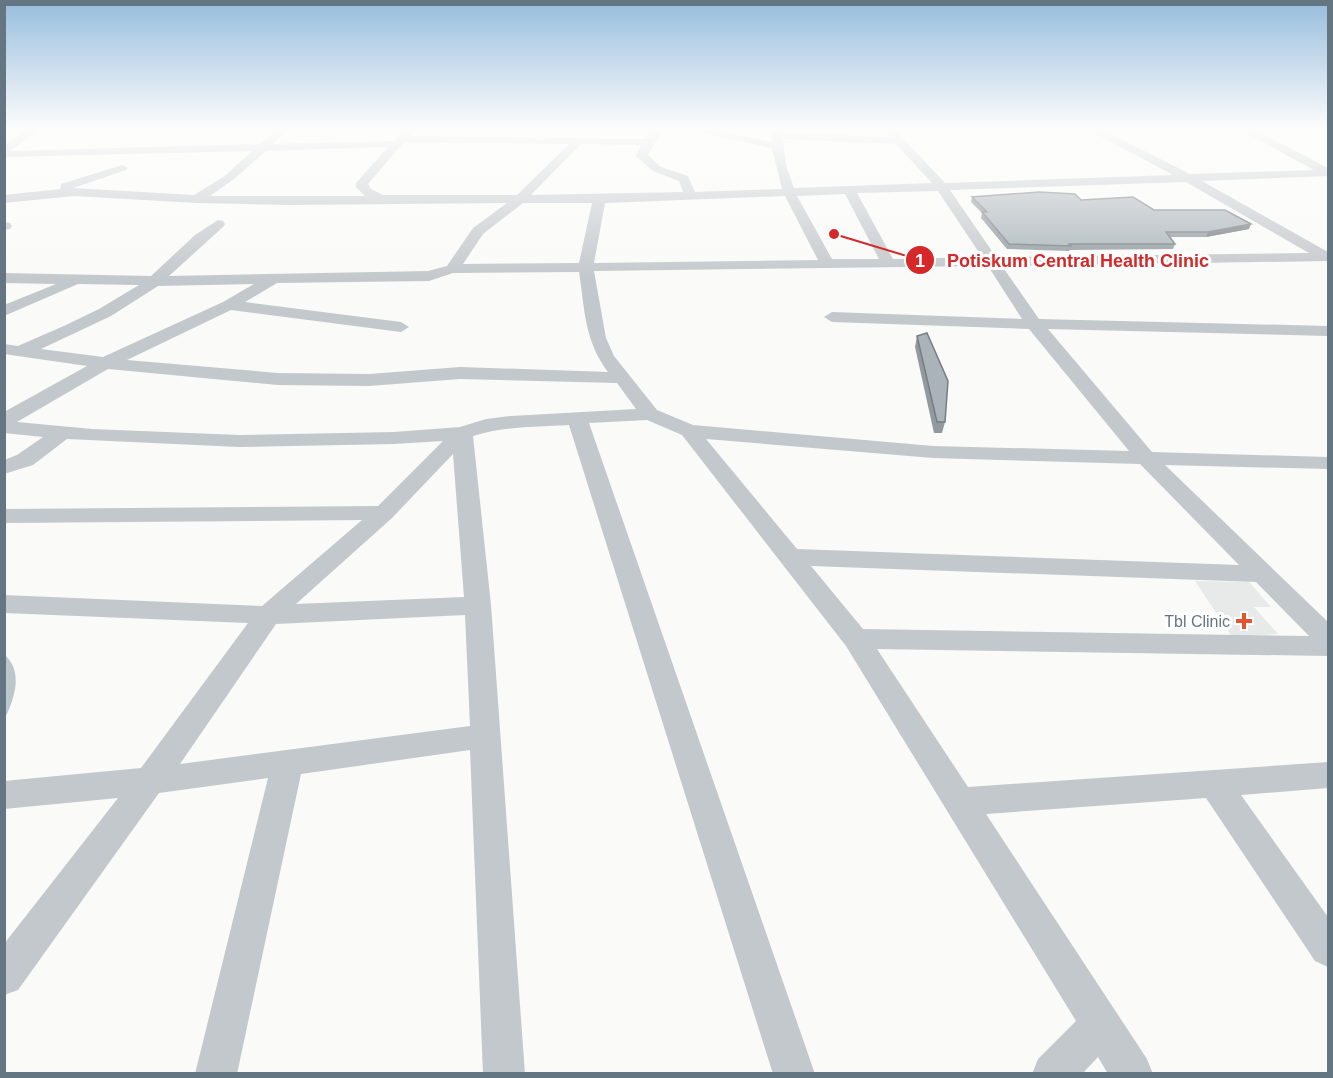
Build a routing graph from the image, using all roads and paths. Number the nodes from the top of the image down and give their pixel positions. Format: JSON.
{"nodes":[{"id":1,"x":89,"y":179,"type":"edge"},
{"id":2,"x":227,"y":179,"type":"edge"},
{"id":3,"x":365,"y":179,"type":"edge"},
{"id":4,"x":540,"y":179,"type":"edge"},
{"id":5,"x":685,"y":179,"type":"edge"},
{"id":6,"x":786,"y":179,"type":"edge"},
{"id":7,"x":935,"y":179,"type":"edge"},
{"id":8,"x":1152,"y":179,"type":"edge"},
{"id":9,"x":1190,"y":179,"type":"edge"},
{"id":10,"x":16,"y":185,"type":"dead end"},
{"id":11,"x":72,"y":185,"type":"junction"},
{"id":12,"x":942,"y":187,"type":"junction"},
{"id":13,"x":850,"y":191,"type":"junction"},
{"id":14,"x":48,"y":192,"type":"junction"},
{"id":15,"x":789,"y":193,"type":"junction"},
{"id":16,"x":692,"y":196,"type":"junction"},
{"id":17,"x":4,"y":199,"type":"edge"},
{"id":18,"x":197,"y":199,"type":"junction"},
{"id":19,"x":381,"y":199,"type":"junction"},
{"id":20,"x":520,"y":199,"type":"junction"},
{"id":21,"x":599,"y":199,"type":"junction"},
{"id":22,"x":218,"y":224,"type":"dead end"},
{"id":23,"x":1328,"y":257,"type":"edge"},
{"id":24,"x":992,"y":261,"type":"junction"},
{"id":25,"x":889,"y":264,"type":"junction"},
{"id":26,"x":828,"y":265,"type":"junction"},
{"id":27,"x":586,"y":267,"type":"junction"},
{"id":28,"x":452,"y":269,"type":"junction"},
{"id":29,"x":4,"y":278,"type":"edge"},
{"id":30,"x":81,"y":279,"type":"junction"},
{"id":31,"x":273,"y":279,"type":"junction"},
{"id":32,"x":154,"y":281,"type":"junction"},
{"id":33,"x":229,"y":305,"type":"junction"},
{"id":34,"x":4,"y":311,"type":"edge"},
{"id":35,"x":832,"y":317,"type":"dead end"},
{"id":36,"x":1034,"y":324,"type":"junction"},
{"id":37,"x":401,"y":327,"type":"dead end"},
{"id":38,"x":1329,"y":331,"type":"edge"},
{"id":39,"x":9,"y":353,"type":"edge"},
{"id":40,"x":105,"y":363,"type":"junction"},
{"id":41,"x":624,"y":378,"type":"junction"},
{"id":42,"x":650,"y":414,"type":"junction"},
{"id":43,"x":577,"y":418,"type":"junction"},
{"id":44,"x":4,"y":421,"type":"edge"},
{"id":45,"x":4,"y":427,"type":"edge"},
{"id":46,"x":689,"y":431,"type":"junction"},
{"id":47,"x":63,"y":432,"type":"junction"},
{"id":48,"x":462,"y":434,"type":"junction"},
{"id":49,"x":1145,"y":457,"type":"junction"},
{"id":50,"x":1329,"y":463,"type":"edge"},
{"id":51,"x":4,"y":468,"type":"edge"},
{"id":52,"x":384,"y":513,"type":"junction"},
{"id":53,"x":4,"y":516,"type":"edge"},
{"id":54,"x":791,"y":557,"type":"junction"},
{"id":55,"x":1264,"y":574,"type":"junction"},
{"id":56,"x":4,"y":604,"type":"edge"},
{"id":57,"x":478,"y":605,"type":"junction"},
{"id":58,"x":268,"y":615,"type":"junction"},
{"id":59,"x":1329,"y":638,"type":"edge"},
{"id":60,"x":856,"y":639,"type":"junction"},
{"id":61,"x":1329,"y":646,"type":"edge"},
{"id":62,"x":486,"y":736,"type":"junction"},
{"id":63,"x":288,"y":762,"type":"junction"},
{"id":64,"x":1329,"y":775,"type":"edge"},
{"id":65,"x":150,"y":781,"type":"junction"},
{"id":66,"x":1214,"y":783,"type":"junction"},
{"id":67,"x":4,"y":795,"type":"edge"},
{"id":68,"x":958,"y":802,"type":"junction"},
{"id":69,"x":1329,"y":948,"type":"edge"},
{"id":70,"x":4,"y":976,"type":"edge"},
{"id":71,"x":1100,"y":1025,"type":"junction"},
{"id":72,"x":216,"y":1074,"type":"edge"},
{"id":73,"x":504,"y":1074,"type":"edge"},
{"id":74,"x":794,"y":1074,"type":"edge"},
{"id":75,"x":1053,"y":1074,"type":"edge"},
{"id":76,"x":1132,"y":1074,"type":"edge"}],
"edges":[{"from":1,"to":11,"type":"street"},
{"from":2,"to":18,"type":"street"},
{"from":3,"to":19,"type":"street"},
{"from":4,"to":20,"type":"street"},
{"from":5,"to":16,"type":"street"},
{"from":6,"to":15,"type":"street"},
{"from":7,"to":12,"type":"street"},
{"from":8,"to":12,"type":"street"},
{"from":9,"to":23,"type":"street"},
{"from":10,"to":11,"type":"street"},
{"from":11,"to":14,"type":"street"},
{"from":12,"to":13,"type":"street"},
{"from":12,"to":24,"type":"street"},
{"from":13,"to":15,"type":"street"},
{"from":13,"to":25,"type":"street"},
{"from":14,"to":17,"type":"street"},
{"from":14,"to":18,"type":"street"},
{"from":15,"to":16,"type":"street"},
{"from":15,"to":26,"type":"street"},
{"from":16,"to":21,"type":"street"},
{"from":18,"to":19,"type":"street"},
{"from":19,"to":20,"type":"street"},
{"from":20,"to":21,"type":"street"},
{"from":20,"to":28,"type":"street"},
{"from":21,"to":27,"type":"street"},
{"from":22,"to":32,"type":"street"},
{"from":23,"to":24,"type":"street"},
{"from":24,"to":25,"type":"street"},
{"from":24,"to":36,"type":"street"},
{"from":25,"to":26,"type":"street"},
{"from":26,"to":27,"type":"street"},
{"from":27,"to":28,"type":"street"},
{"from":27,"to":41,"type":"street"},
{"from":28,"to":31,"type":"street"},
{"from":29,"to":30,"type":"street"},
{"from":30,"to":32,"type":"street"},
{"from":30,"to":34,"type":"street"},
{"from":31,"to":32,"type":"street"},
{"from":31,"to":33,"type":"street"},
{"from":32,"to":39,"type":"street"},
{"from":33,"to":37,"type":"street"},
{"from":33,"to":40,"type":"street"},
{"from":35,"to":36,"type":"street"},
{"from":36,"to":38,"type":"street"},
{"from":36,"to":49,"type":"street"},
{"from":39,"to":40,"type":"street"},
{"from":40,"to":41,"type":"street"},
{"from":40,"to":44,"type":"street"},
{"from":41,"to":42,"type":"street"},
{"from":42,"to":43,"type":"street"},
{"from":42,"to":46,"type":"street"},
{"from":43,"to":48,"type":"street"},
{"from":43,"to":74,"type":"street"},
{"from":45,"to":47,"type":"street"},
{"from":46,"to":49,"type":"street"},
{"from":46,"to":54,"type":"street"},
{"from":47,"to":48,"type":"street"},
{"from":47,"to":51,"type":"street"},
{"from":48,"to":52,"type":"street"},
{"from":48,"to":57,"type":"street"},
{"from":49,"to":50,"type":"street"},
{"from":49,"to":55,"type":"street"},
{"from":52,"to":53,"type":"street"},
{"from":52,"to":58,"type":"street"},
{"from":54,"to":55,"type":"street"},
{"from":54,"to":60,"type":"street"},
{"from":55,"to":59,"type":"street"},
{"from":56,"to":58,"type":"street"},
{"from":57,"to":58,"type":"street"},
{"from":57,"to":62,"type":"street"},
{"from":58,"to":65,"type":"street"},
{"from":60,"to":61,"type":"street"},
{"from":60,"to":68,"type":"street"},
{"from":62,"to":63,"type":"street"},
{"from":62,"to":73,"type":"street"},
{"from":63,"to":65,"type":"street"},
{"from":63,"to":72,"type":"street"},
{"from":64,"to":66,"type":"street"},
{"from":65,"to":67,"type":"street"},
{"from":65,"to":70,"type":"street"},
{"from":66,"to":68,"type":"street"},
{"from":66,"to":69,"type":"street"},
{"from":68,"to":71,"type":"street"},
{"from":71,"to":75,"type":"street"},
{"from":71,"to":76,"type":"street"}]}
